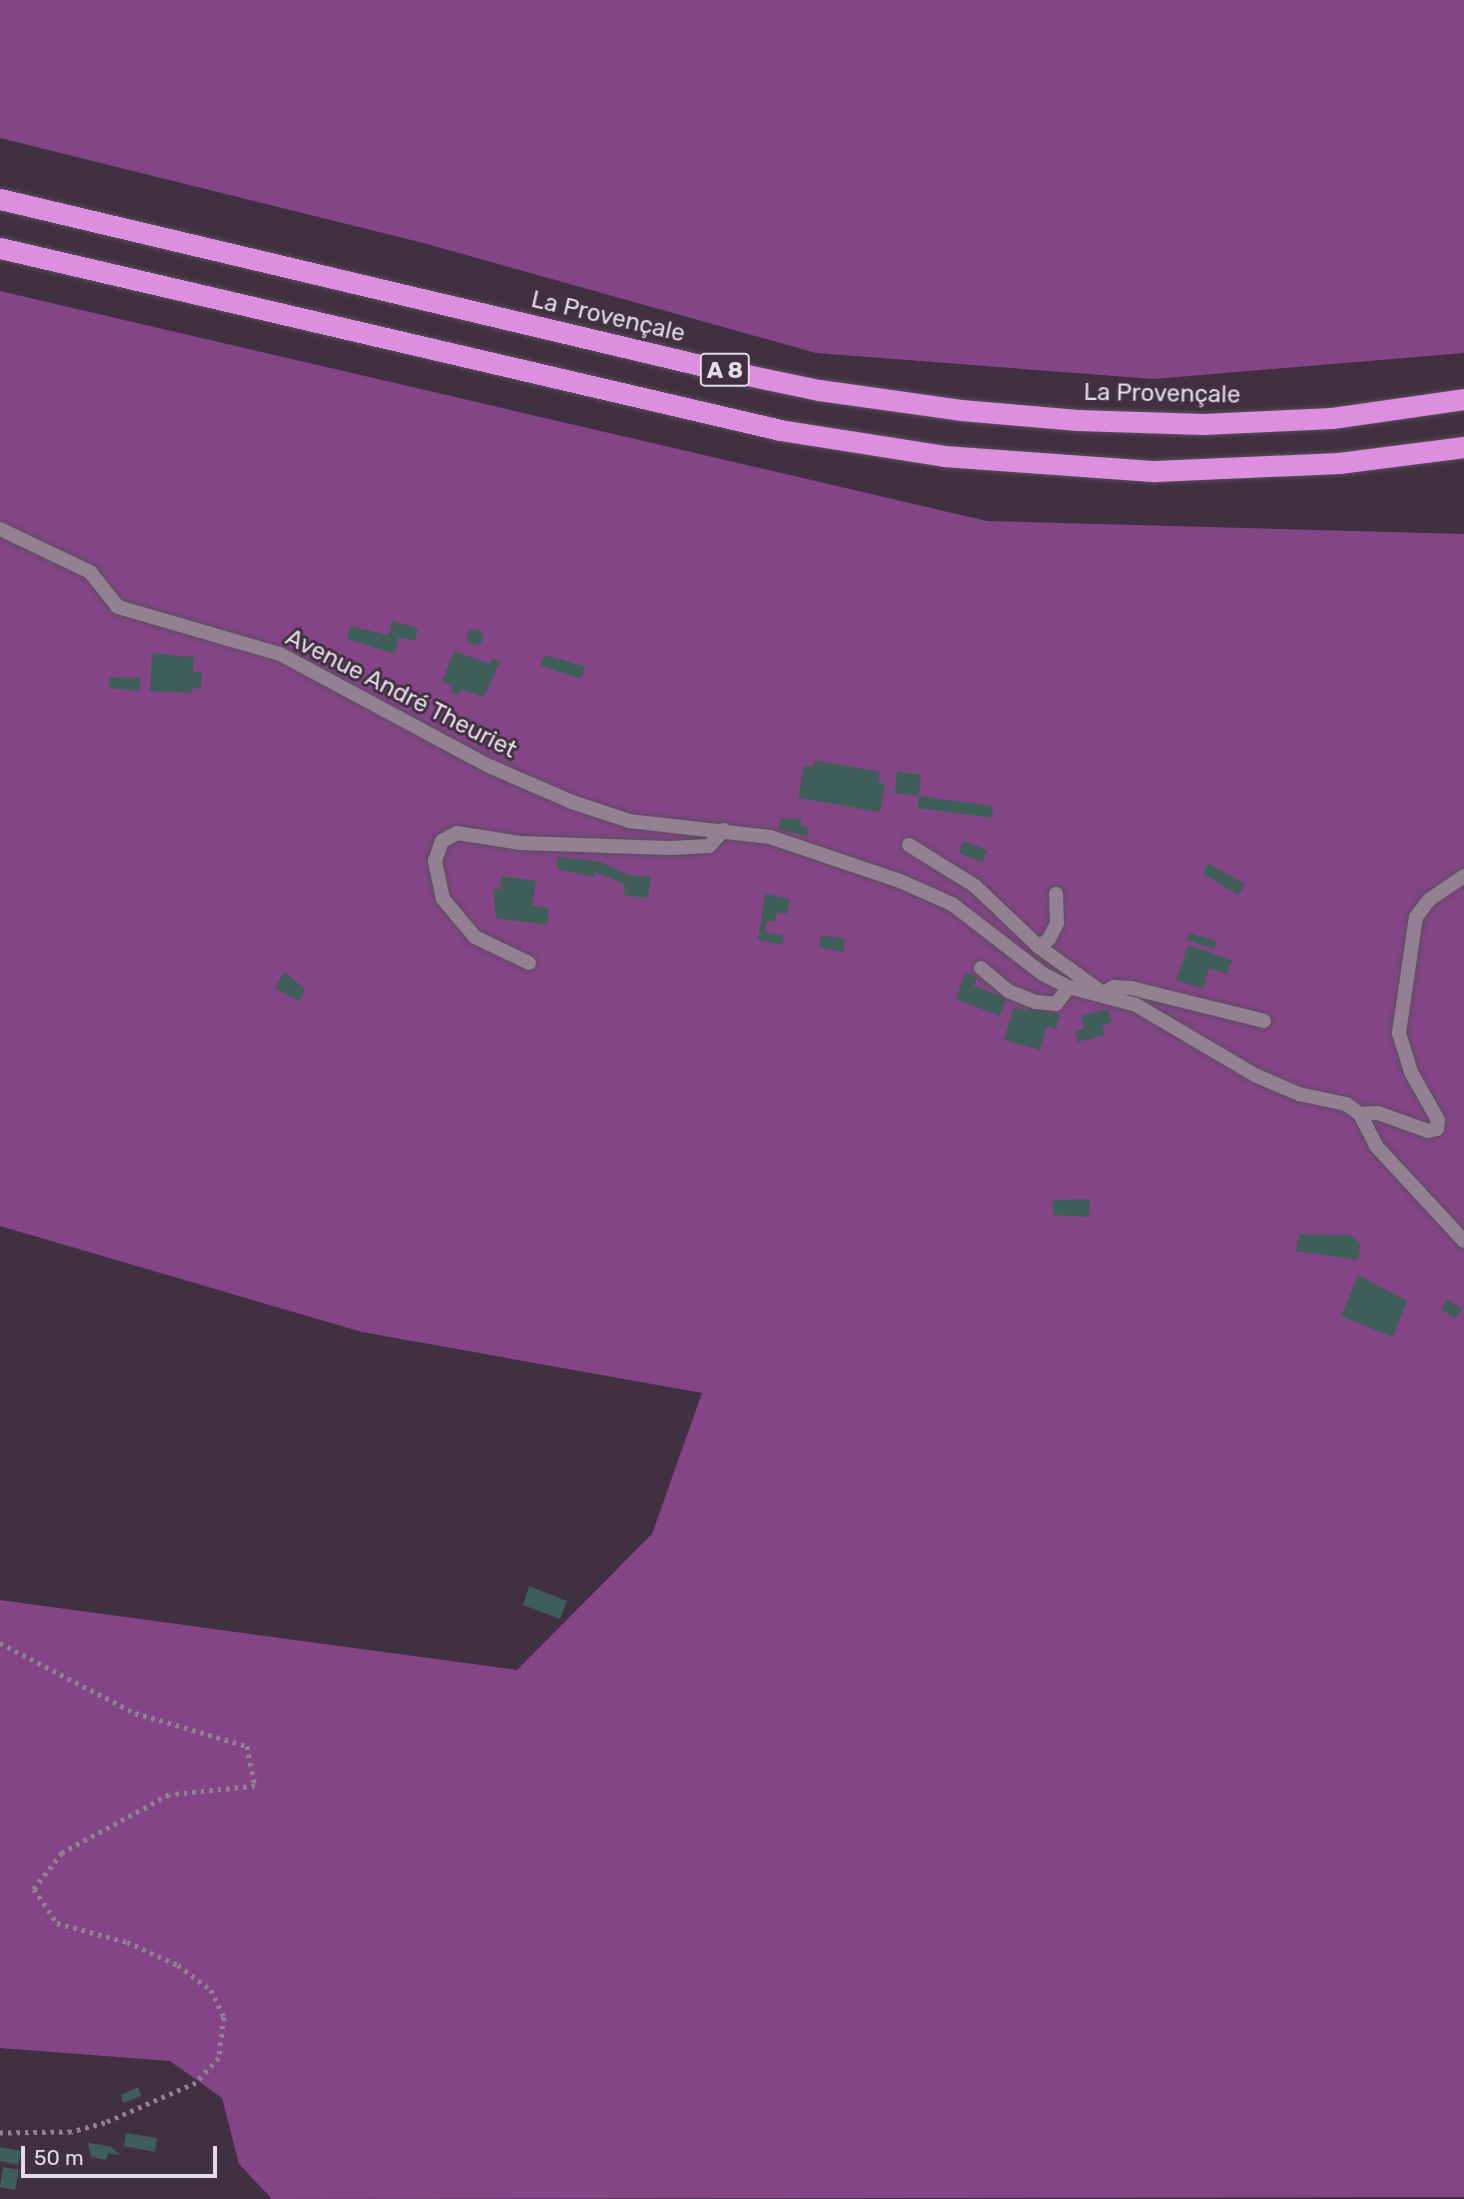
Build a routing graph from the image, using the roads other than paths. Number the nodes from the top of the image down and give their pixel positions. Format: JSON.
{"nodes":[{"id":1,"x":0,"y":199,"type":"edge"},
{"id":2,"x":0,"y":248,"type":"edge"},
{"id":3,"x":1464,"y":399,"type":"edge"},
{"id":4,"x":1464,"y":447,"type":"edge"},
{"id":5,"x":0,"y":528,"type":"edge"},
{"id":6,"x":724,"y":830,"type":"junction"},
{"id":7,"x":909,"y":845,"type":"dead end"},
{"id":8,"x":1464,"y":876,"type":"edge"},
{"id":9,"x":1056,"y":894,"type":"dead end"},
{"id":10,"x":1039,"y":947,"type":"junction"},
{"id":11,"x":529,"y":963,"type":"dead end"},
{"id":12,"x":981,"y":968,"type":"dead end"},
{"id":13,"x":1069,"y":986,"type":"junction"},
{"id":14,"x":1103,"y":993,"type":"junction"},
{"id":15,"x":1264,"y":1021,"type":"dead end"},
{"id":16,"x":1360,"y":1114,"type":"junction"},
{"id":17,"x":1464,"y":1241,"type":"edge"}],
"edges":[{"from":1,"to":3,"type":"highway","name":"La Provençale","number":"A 8"},
{"from":2,"to":4,"type":"highway","number":"A 8"},
{"from":5,"to":6,"type":"street","name":"Avenue André Theuriet"},
{"from":6,"to":11,"type":"street"},
{"from":6,"to":13,"type":"street","name":"Avenue André Theuriet"},
{"from":7,"to":10,"type":"street"},
{"from":8,"to":16,"type":"street"},
{"from":9,"to":10,"type":"street"},
{"from":10,"to":14,"type":"street"},
{"from":12,"to":13,"type":"street"},
{"from":13,"to":14,"type":"street","name":"Avenue André Theuriet"},
{"from":14,"to":15,"type":"street"},
{"from":14,"to":16,"type":"street"},
{"from":16,"to":17,"type":"street"}]}
